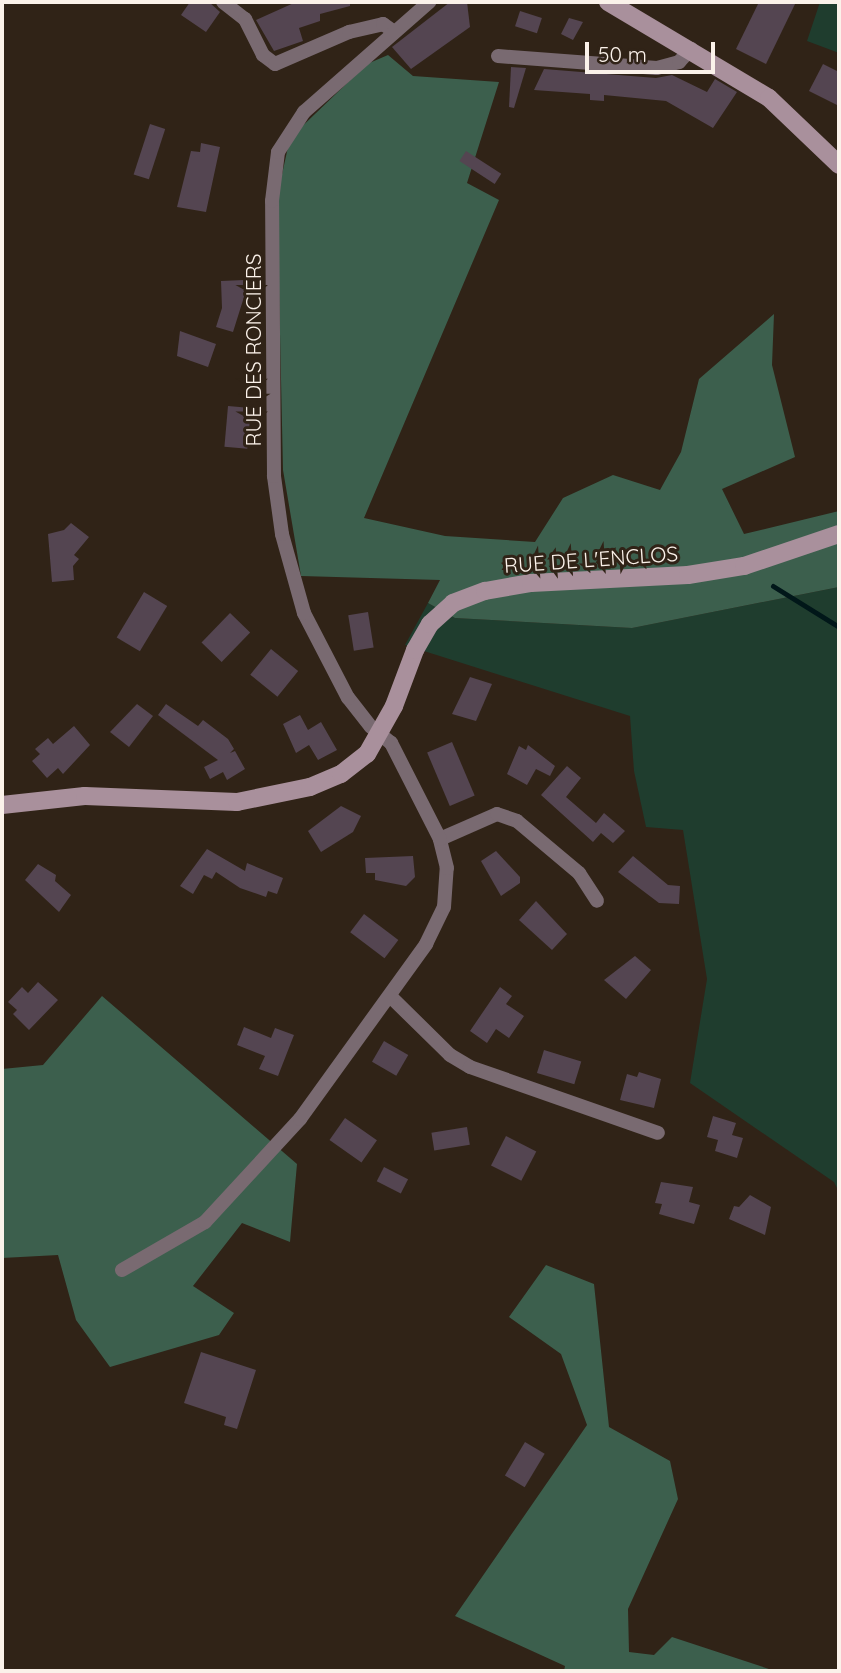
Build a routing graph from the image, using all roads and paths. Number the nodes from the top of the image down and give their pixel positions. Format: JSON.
{"nodes":[{"id":1,"x":223,"y":2,"type":"edge"},
{"id":2,"x":429,"y":2,"type":"edge"},
{"id":3,"x":608,"y":2,"type":"edge"},
{"id":4,"x":393,"y":31,"type":"junction"},
{"id":5,"x":691,"y":49,"type":"junction"},
{"id":6,"x":498,"y":56,"type":"dead end"},
{"id":7,"x":839,"y":165,"type":"edge"},
{"id":8,"x":839,"y":534,"type":"edge"},
{"id":9,"x":381,"y":734,"type":"junction"},
{"id":10,"x":2,"y":805,"type":"edge"},
{"id":11,"x":440,"y":839,"type":"junction"},
{"id":12,"x":597,"y":901,"type":"dead end"},
{"id":13,"x":390,"y":996,"type":"junction"},
{"id":14,"x":658,"y":1133,"type":"dead end"},
{"id":15,"x":122,"y":1270,"type":"dead end"}],
"edges":[{"from":1,"to":4,"type":"street"},
{"from":2,"to":4,"type":"street","name":"RUE DES RONCIERS"},
{"from":3,"to":5,"type":"street"},
{"from":4,"to":9,"type":"street","name":"RUE DES RONCIERS"},
{"from":5,"to":6,"type":"street"},
{"from":5,"to":7,"type":"street"},
{"from":8,"to":9,"type":"street","name":"RUE DE L'ENCLOS"},
{"from":9,"to":10,"type":"street","name":"RUE DE L'ENCLOS"},
{"from":9,"to":11,"type":"street","name":"RUE DES RONCIERS"},
{"from":11,"to":12,"type":"street"},
{"from":11,"to":13,"type":"street","name":"RUE DES RONCIERS"},
{"from":13,"to":14,"type":"street"},
{"from":13,"to":15,"type":"street","name":"RUE DES RONCIERS"}]}
